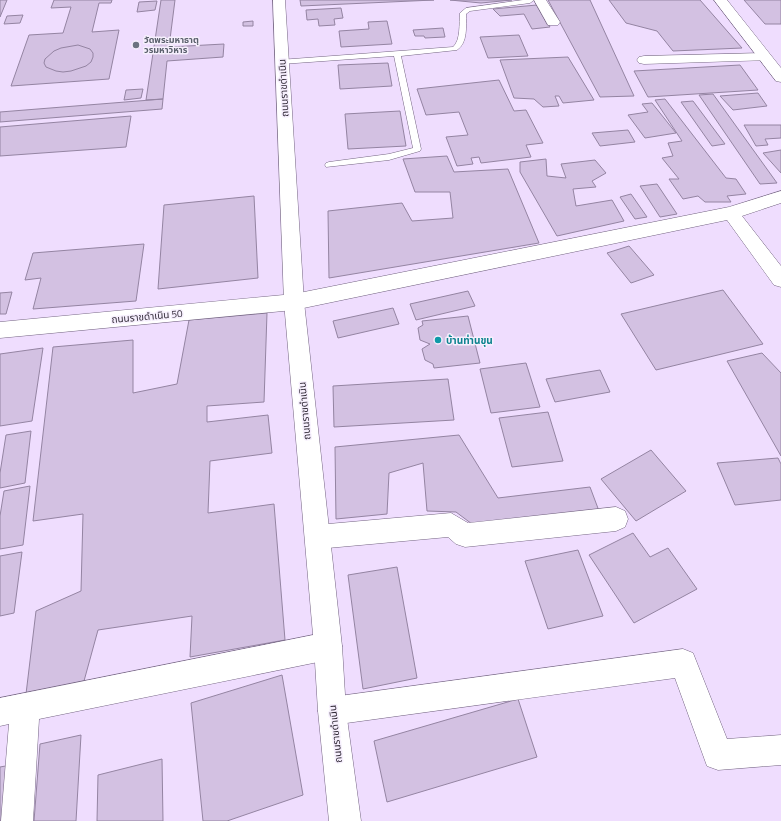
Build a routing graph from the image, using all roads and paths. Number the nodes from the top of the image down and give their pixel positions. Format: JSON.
{"nodes":[{"id":1,"x":279,"y":0,"type":"edge"},
{"id":2,"x":531,"y":0,"type":"edge"},
{"id":3,"x":540,"y":0,"type":"edge"},
{"id":4,"x":720,"y":0,"type":"edge"},
{"id":5,"x":553,"y":22,"type":"dead end"},
{"id":6,"x":396,"y":54,"type":"junction"},
{"id":7,"x":764,"y":56,"type":"junction"},
{"id":8,"x":644,"y":60,"type":"dead end"},
{"id":9,"x":282,"y":62,"type":"junction"},
{"id":10,"x":779,"y":73,"type":"edge"},
{"id":11,"x":329,"y":165,"type":"dead end"},
{"id":12,"x":781,"y":198,"type":"edge"},
{"id":13,"x":731,"y":213,"type":"junction"},
{"id":14,"x":781,"y":280,"type":"edge"},
{"id":15,"x":294,"y":302,"type":"junction"},
{"id":16,"x":0,"y":330,"type":"edge"},
{"id":17,"x":616,"y":519,"type":"dead end"},
{"id":18,"x":316,"y":537,"type":"junction"},
{"id":19,"x":328,"y":646,"type":"junction"},
{"id":20,"x":12,"y":709,"type":"edge"},
{"id":21,"x":332,"y":711,"type":"junction"},
{"id":22,"x":781,"y":750,"type":"edge"},
{"id":23,"x":17,"y":821,"type":"edge"},
{"id":24,"x":345,"y":821,"type":"edge"}],
"edges":[{"from":1,"to":9,"type":"street","name":"ถนนราขดำเนิน"},
{"from":2,"to":6,"type":"lane"},
{"from":3,"to":5,"type":"street"},
{"from":4,"to":7,"type":"street"},
{"from":6,"to":9,"type":"lane"},
{"from":6,"to":11,"type":"lane"},
{"from":7,"to":8,"type":"street"},
{"from":7,"to":10,"type":"street"},
{"from":9,"to":15,"type":"street","name":"ถนนราขดำเนิน"},
{"from":12,"to":13,"type":"street","name":"ถนนราขดำเนิน 50"},
{"from":13,"to":14,"type":"street"},
{"from":13,"to":15,"type":"street","name":"ถนนราขดำเนิน 50"},
{"from":15,"to":16,"type":"street","name":"ถนนราขดำเนิน 50"},
{"from":15,"to":18,"type":"street","name":"ถนนราขดำเนิน"},
{"from":17,"to":18,"type":"street"},
{"from":18,"to":19,"type":"street","name":"ถนนราขดำเนิน"},
{"from":19,"to":20,"type":"street"},
{"from":19,"to":21,"type":"street","name":"ถนนราขดำเนิน"},
{"from":20,"to":23,"type":"street"},
{"from":21,"to":22,"type":"street"},
{"from":21,"to":24,"type":"street","name":"ถนนราขดำเนิน"}]}
